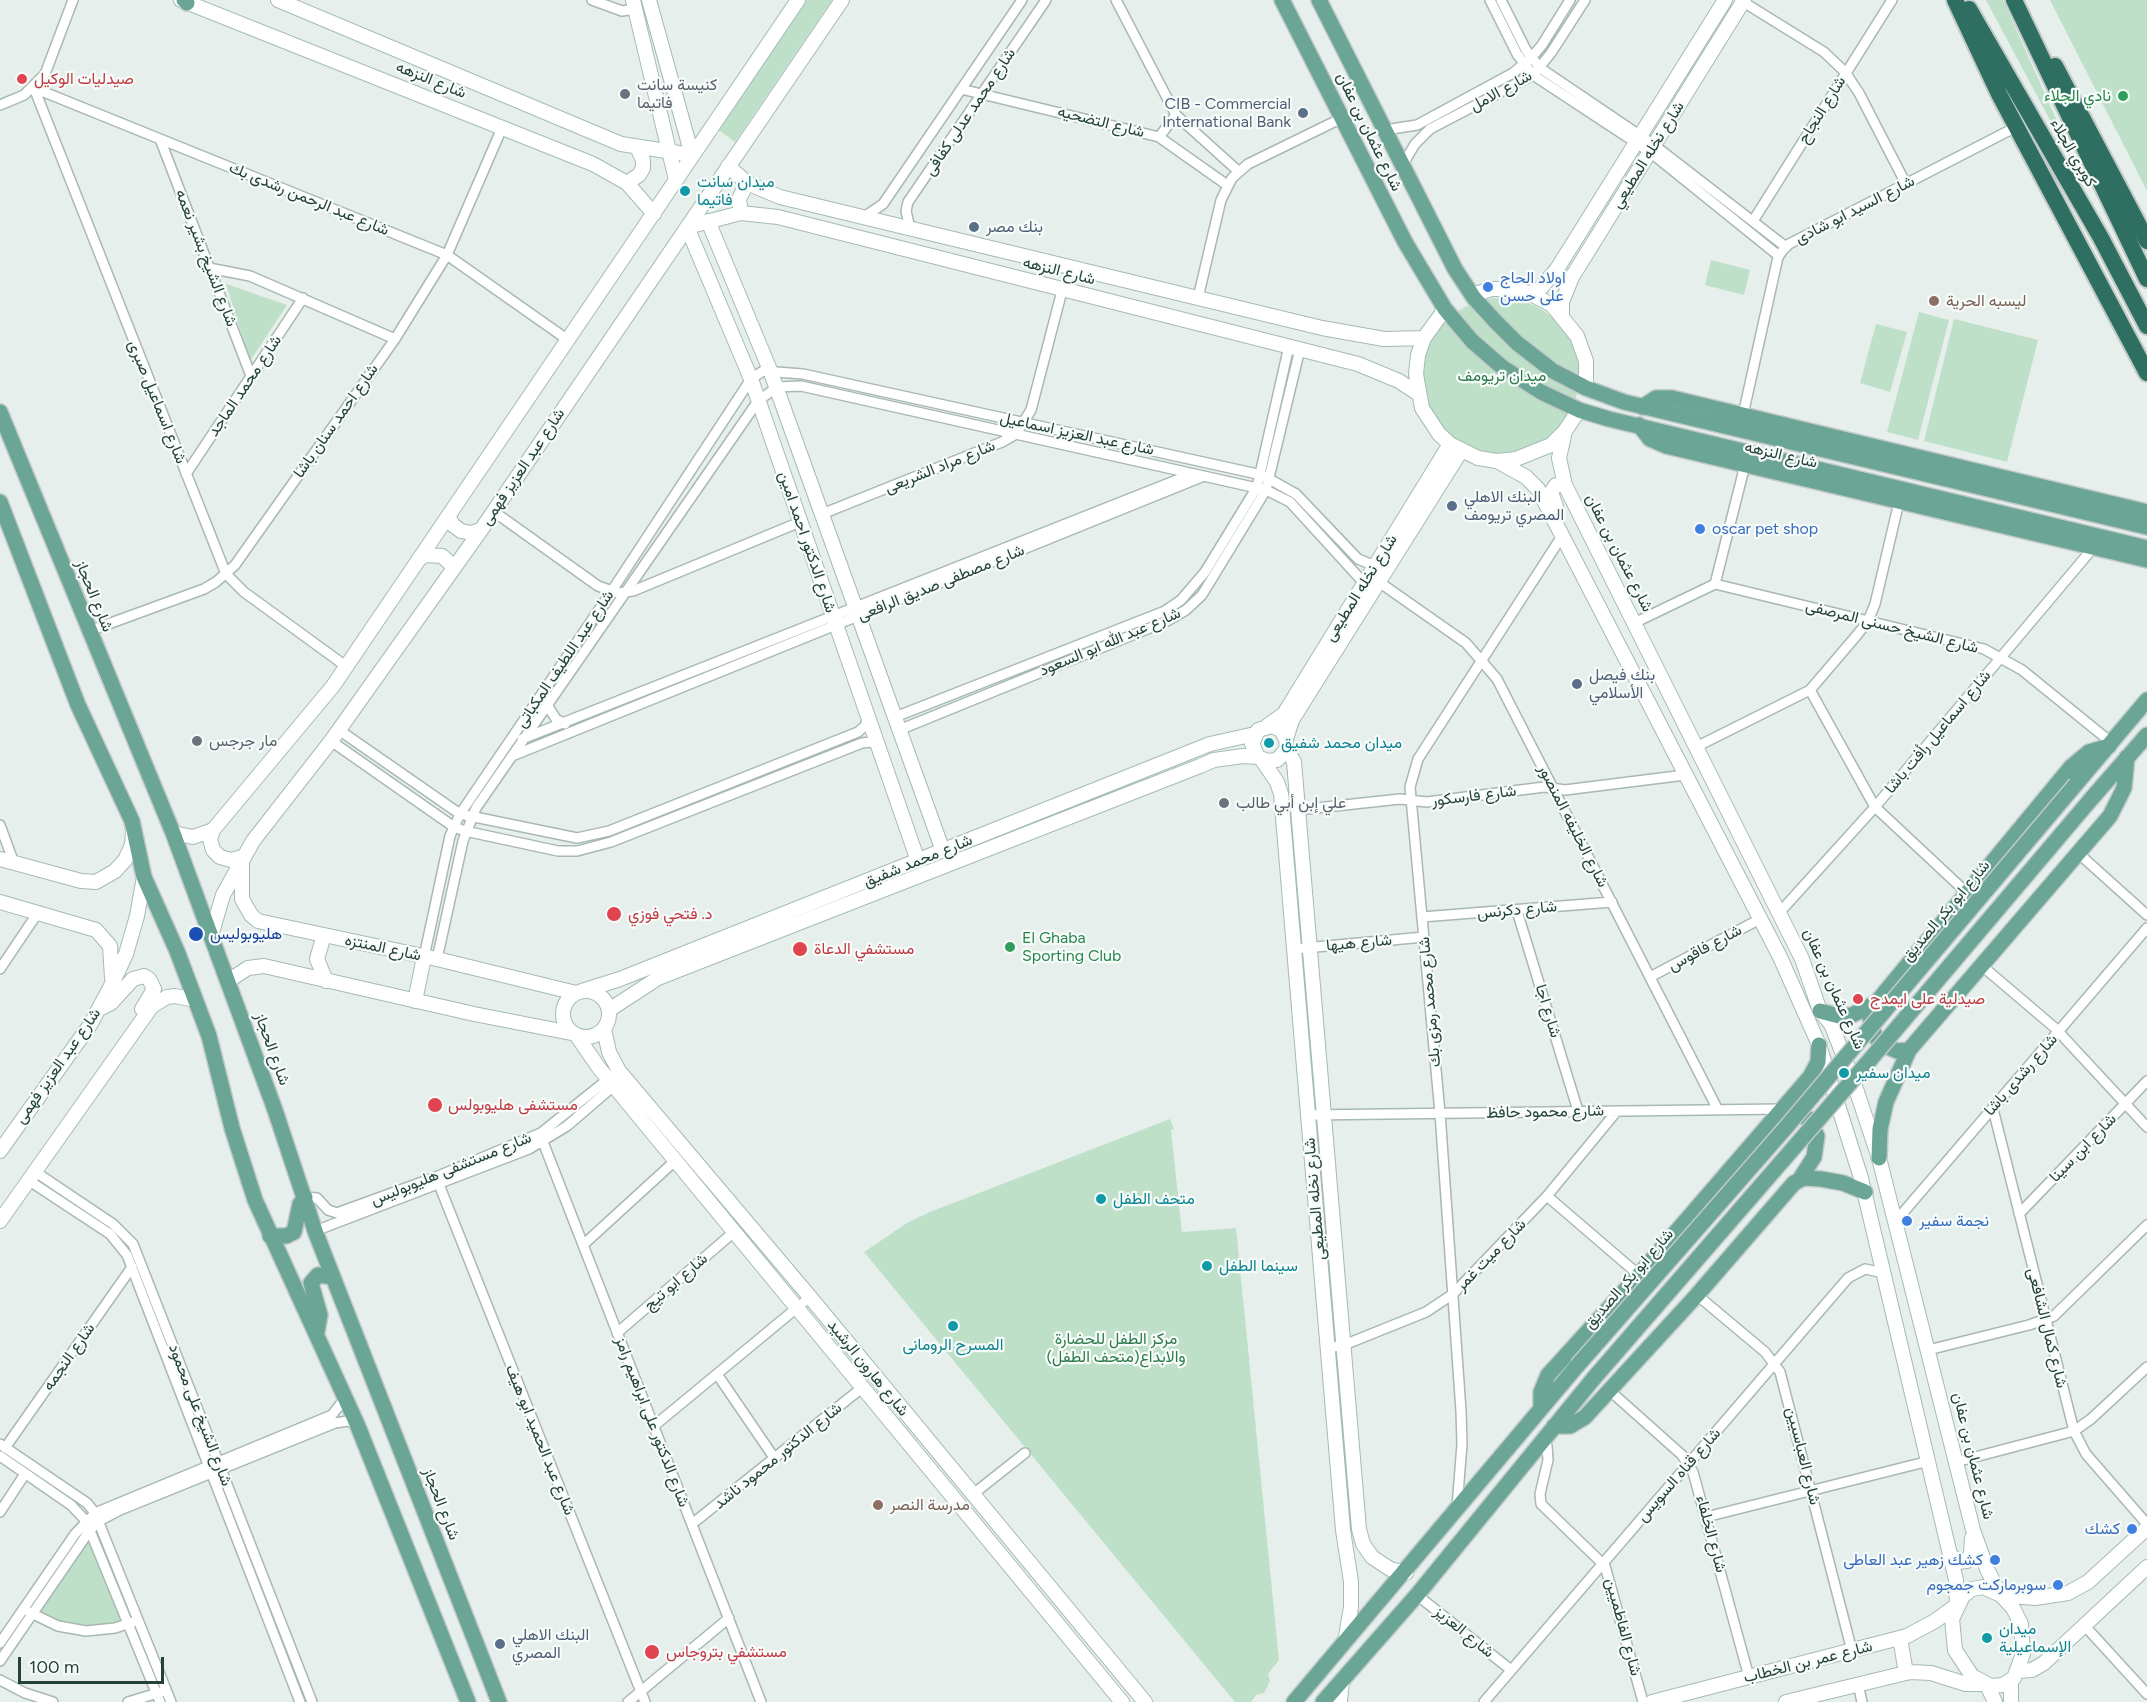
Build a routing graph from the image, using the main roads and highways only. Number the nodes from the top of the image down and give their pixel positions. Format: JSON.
{"nodes":[{"id":1,"x":1282,"y":0,"type":"edge"},
{"id":2,"x":1319,"y":0,"type":"edge"},
{"id":3,"x":1955,"y":0,"type":"edge"},
{"id":4,"x":1964,"y":0,"type":"edge"},
{"id":5,"x":2014,"y":0,"type":"edge"},
{"id":6,"x":2030,"y":35,"type":"junction"},
{"id":7,"x":2147,"y":242,"type":"edge"},
{"id":8,"x":2147,"y":279,"type":"edge"},
{"id":9,"x":1445,"y":309,"type":"joint"},
{"id":10,"x":2147,"y":326,"type":"edge"},
{"id":11,"x":2147,"y":373,"type":"edge"},
{"id":12,"x":1642,"y":407,"type":"junction"},
{"id":13,"x":0,"y":412,"type":"edge"},
{"id":14,"x":1639,"y":425,"type":"junction"},
{"id":15,"x":0,"y":502,"type":"edge"},
{"id":16,"x":2147,"y":512,"type":"edge"},
{"id":17,"x":2147,"y":527,"type":"edge"},
{"id":18,"x":2147,"y":548,"type":"edge"},
{"id":19,"x":2147,"y":560,"type":"edge"},
{"id":20,"x":2147,"y":700,"type":"edge"},
{"id":21,"x":2147,"y":735,"type":"edge"},
{"id":22,"x":2110,"y":745,"type":"junction"},
{"id":23,"x":2127,"y":757,"type":"junction"},
{"id":24,"x":1876,"y":1004,"type":"junction"},
{"id":25,"x":1820,"y":1011,"type":"road end"},
{"id":26,"x":1819,"y":1045,"type":"road end"},
{"id":27,"x":1909,"y":1050,"type":"junction"},
{"id":28,"x":1782,"y":1109,"type":"junction"},
{"id":29,"x":1879,"y":1158,"type":"road end"},
{"id":30,"x":1800,"y":1179,"type":"junction"},
{"id":31,"x":1864,"y":1192,"type":"road end"},
{"id":32,"x":305,"y":1197,"type":"junction"},
{"id":33,"x":270,"y":1236,"type":"junction"},
{"id":34,"x":333,"y":1277,"type":"junction"},
{"id":35,"x":317,"y":1332,"type":"junction"},
{"id":36,"x":1541,"y":1409,"type":"junction"},
{"id":37,"x":1554,"y":1426,"type":"junction"},
{"id":38,"x":468,"y":1702,"type":"edge"},
{"id":39,"x":499,"y":1702,"type":"edge"},
{"id":40,"x":1294,"y":1702,"type":"edge"},
{"id":41,"x":1323,"y":1702,"type":"edge"}],
"edges":[{"from":1,"to":9,"type":"main road","name":"شارع عثمان بن عفان"},
{"from":2,"to":12,"type":"main road","name":"شارع عثمان بن عفان"},
{"from":3,"to":11,"type":"highway"},
{"from":4,"to":10,"type":"highway","name":"كوبري الجلاء"},
{"from":5,"to":6,"type":"highway","name":"كوبري الجلاء"},
{"from":6,"to":7,"type":"highway"},
{"from":6,"to":8,"type":"highway","name":"كوبري الجلاء"},
{"from":9,"to":14,"type":"main road","name":"شارع النزهه"},
{"from":12,"to":16,"type":"main road","name":"شارع النزهه"},
{"from":12,"to":17,"type":"main road"},
{"from":13,"to":32,"type":"main road","name":"شارع الحجاز"},
{"from":14,"to":18,"type":"main road"},
{"from":14,"to":19,"type":"main road","name":"شارع النزهه"},
{"from":15,"to":33,"type":"main road"},
{"from":20,"to":22,"type":"main road"},
{"from":21,"to":23,"type":"main road"},
{"from":22,"to":24,"type":"main road","name":"شارع ابو بكر الصديق"},
{"from":22,"to":36,"type":"main road","name":"شارع ابو بكر الصديق","bridge":true},
{"from":23,"to":27,"type":"main road"},
{"from":23,"to":37,"type":"main road","bridge":true},
{"from":24,"to":25,"type":"main road","name":"شارع ابو بكر الصديق"},
{"from":24,"to":27,"type":"main road"},
{"from":26,"to":28,"type":"main road","name":"شارع ابو بكر الصديق"},
{"from":27,"to":29,"type":"main road"},
{"from":28,"to":30,"type":"main road"},
{"from":28,"to":36,"type":"main road","name":"شارع ابو بكر الصديق"},
{"from":30,"to":31,"type":"main road"},
{"from":30,"to":37,"type":"main road"},
{"from":32,"to":33,"type":"main road"},
{"from":32,"to":34,"type":"main road","name":"شارع الحجاز"},
{"from":33,"to":35,"type":"main road"},
{"from":34,"to":35,"type":"main road"},
{"from":34,"to":39,"type":"main road","name":"شارع الحجاز"},
{"from":35,"to":38,"type":"main road"},
{"from":36,"to":40,"type":"main road","name":"شارع ابو بكر الصديق"},
{"from":37,"to":41,"type":"main road"}]}
